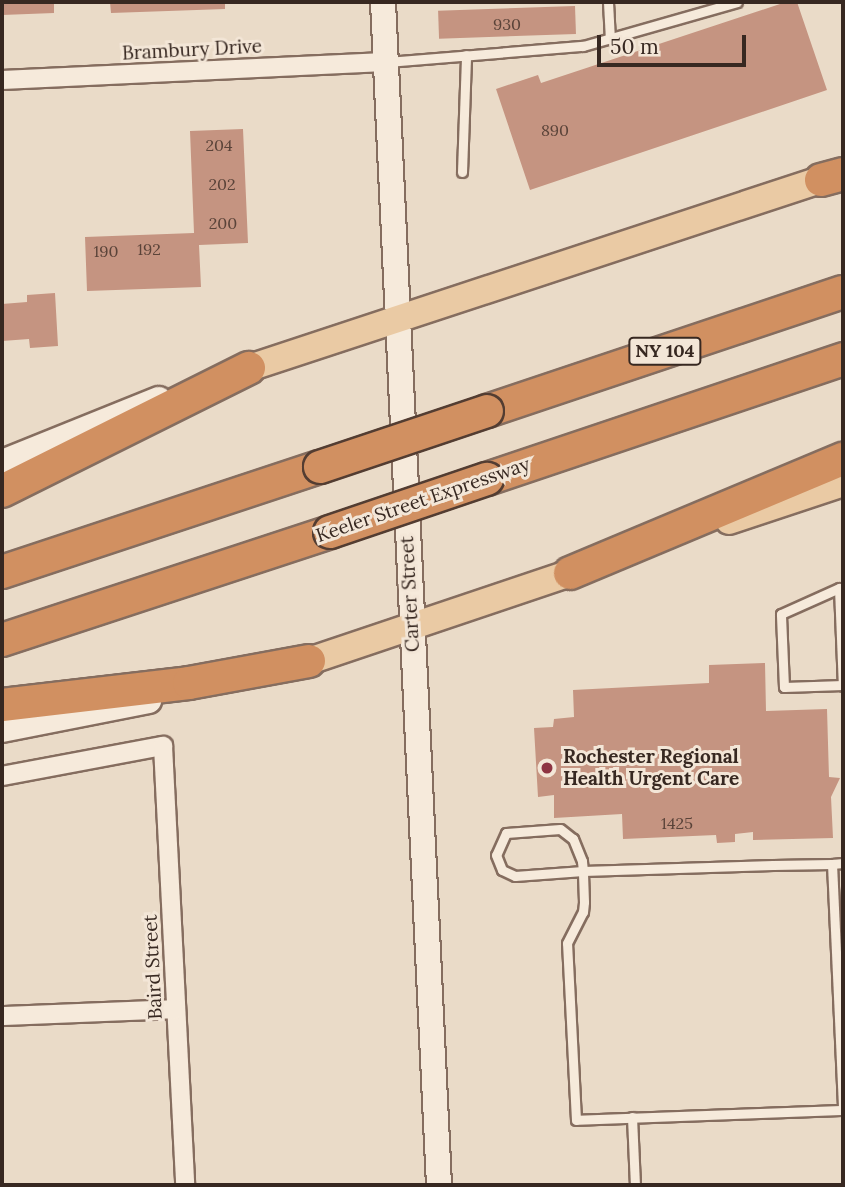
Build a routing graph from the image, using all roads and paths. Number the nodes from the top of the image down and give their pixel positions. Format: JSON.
{"nodes":[{"id":1,"x":383,"y":2,"type":"edge"},
{"id":2,"x":608,"y":2,"type":"edge"},
{"id":3,"x":737,"y":2,"type":"edge"},
{"id":4,"x":610,"y":38,"type":"junction"},
{"id":5,"x":466,"y":55,"type":"junction"},
{"id":6,"x":385,"y":62,"type":"junction"},
{"id":7,"x":2,"y":80,"type":"edge"},
{"id":8,"x":462,"y":172,"type":"dead end"},
{"id":9,"x":836,"y":175,"type":"edge"},
{"id":10,"x":843,"y":292,"type":"edge"},
{"id":11,"x":397,"y":319,"type":"junction"},
{"id":12,"x":843,"y":359,"type":"edge"},
{"id":13,"x":249,"y":368,"type":"junction"},
{"id":14,"x":843,"y":459,"type":"edge"},
{"id":15,"x":2,"y":462,"type":"edge"},
{"id":16,"x":843,"y":483,"type":"edge"},
{"id":17,"x":2,"y":491,"type":"edge"},
{"id":18,"x":2,"y":572,"type":"edge"},
{"id":19,"x":570,"y":573,"type":"junction"},
{"id":20,"x":411,"y":628,"type":"junction"},
{"id":21,"x":2,"y":640,"type":"edge"},
{"id":22,"x":309,"y":661,"type":"junction"},
{"id":23,"x":843,"y":685,"type":"edge"},
{"id":24,"x":2,"y":705,"type":"edge"},
{"id":25,"x":2,"y":730,"type":"edge"},
{"id":26,"x":2,"y":776,"type":"edge"},
{"id":27,"x":843,"y":863,"type":"edge"},
{"id":28,"x":832,"y":864,"type":"junction"},
{"id":29,"x":583,"y":871,"type":"junction"},
{"id":30,"x":176,"y":1009,"type":"junction"},
{"id":31,"x":2,"y":1016,"type":"edge"},
{"id":32,"x":632,"y":1118,"type":"junction"},
{"id":33,"x":185,"y":1185,"type":"edge"},
{"id":34,"x":439,"y":1185,"type":"edge"},
{"id":35,"x":635,"y":1185,"type":"edge"}],
"edges":[{"from":1,"to":6,"type":"main road","name":"Carter Street"},
{"from":2,"to":4,"type":"lane"},
{"from":3,"to":4,"type":"lane"},
{"from":4,"to":5,"type":"lane"},
{"from":5,"to":6,"type":"lane"},
{"from":5,"to":8,"type":"lane"},
{"from":6,"to":7,"type":"street","name":"Brambury Drive"},
{"from":6,"to":11,"type":"main road","name":"Carter Street"},
{"from":9,"to":11,"type":"main road"},
{"from":10,"to":18,"type":"highway","number":"NY 104","bridge":true},
{"from":11,"to":13,"type":"main road"},
{"from":11,"to":20,"type":"main road","name":"Carter Street"},
{"from":12,"to":21,"type":"highway","name":"Keeler Street Expressway","bridge":true},
{"from":13,"to":15,"type":"main road"},
{"from":13,"to":17,"type":"highway"},
{"from":14,"to":19,"type":"highway"},
{"from":16,"to":19,"type":"main road"},
{"from":19,"to":20,"type":"main road"},
{"from":20,"to":22,"type":"main road"},
{"from":20,"to":34,"type":"main road","name":"Carter Street"},
{"from":22,"to":24,"type":"highway"},
{"from":22,"to":25,"type":"main road"},
{"from":23,"to":23,"type":"lane"},
{"from":26,"to":30,"type":"street","name":"Baird Street"},
{"from":27,"to":28,"type":"lane"},
{"from":28,"to":29,"type":"lane"},
{"from":28,"to":32,"type":"lane"},
{"from":29,"to":29,"type":"lane"},
{"from":29,"to":32,"type":"lane"},
{"from":30,"to":31,"type":"street"},
{"from":30,"to":33,"type":"street","name":"Baird Street"},
{"from":32,"to":35,"type":"lane"}]}
